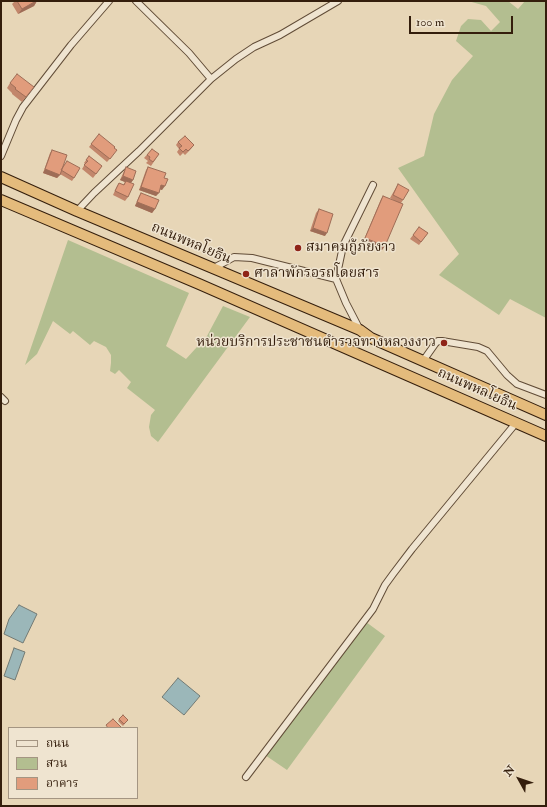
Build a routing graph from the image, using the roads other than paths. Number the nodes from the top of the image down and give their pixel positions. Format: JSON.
{"nodes":[{"id":1,"x":109,"y":1,"type":"edge"},
{"id":2,"x":136,"y":1,"type":"edge"},
{"id":3,"x":338,"y":1,"type":"edge"},
{"id":4,"x":211,"y":79,"type":"junction"},
{"id":5,"x":1,"y":156,"type":"edge"},
{"id":6,"x":1,"y":177,"type":"edge"},
{"id":7,"x":373,"y":185,"type":"dead end"},
{"id":8,"x":1,"y":200,"type":"edge"},
{"id":9,"x":77,"y":211,"type":"junction"},
{"id":10,"x":212,"y":268,"type":"junction"},
{"id":11,"x":336,"y":279,"type":"junction"},
{"id":12,"x":360,"y":330,"type":"junction"},
{"id":13,"x":423,"y":361,"type":"junction"},
{"id":14,"x":546,"y":395,"type":"edge"},
{"id":15,"x":546,"y":415,"type":"edge"},
{"id":16,"x":516,"y":422,"type":"junction"},
{"id":17,"x":546,"y":436,"type":"edge"},
{"id":18,"x":246,"y":777,"type":"dead end"}],
"edges":[{"from":1,"to":5,"type":"street"},
{"from":2,"to":4,"type":"street"},
{"from":3,"to":4,"type":"street"},
{"from":4,"to":9,"type":"street"},
{"from":6,"to":9,"type":"highway","name":"ถนนพหลโยธิน"},
{"from":7,"to":11,"type":"street"},
{"from":8,"to":16,"type":"highway","name":"ถนนพหลโยธิน"},
{"from":9,"to":10,"type":"highway","name":"ถนนพหลโยธิน"},
{"from":10,"to":11,"type":"street"},
{"from":10,"to":12,"type":"highway","name":"ถนนพหลโยธิน"},
{"from":11,"to":12,"type":"street"},
{"from":12,"to":13,"type":"highway","name":"ถนนพหลโยธิน"},
{"from":13,"to":14,"type":"street"},
{"from":13,"to":15,"type":"highway","name":"ถนนพหลโยธิน"},
{"from":16,"to":17,"type":"highway","name":"ถนนพหลโยธิน"},
{"from":16,"to":18,"type":"street"}]}
